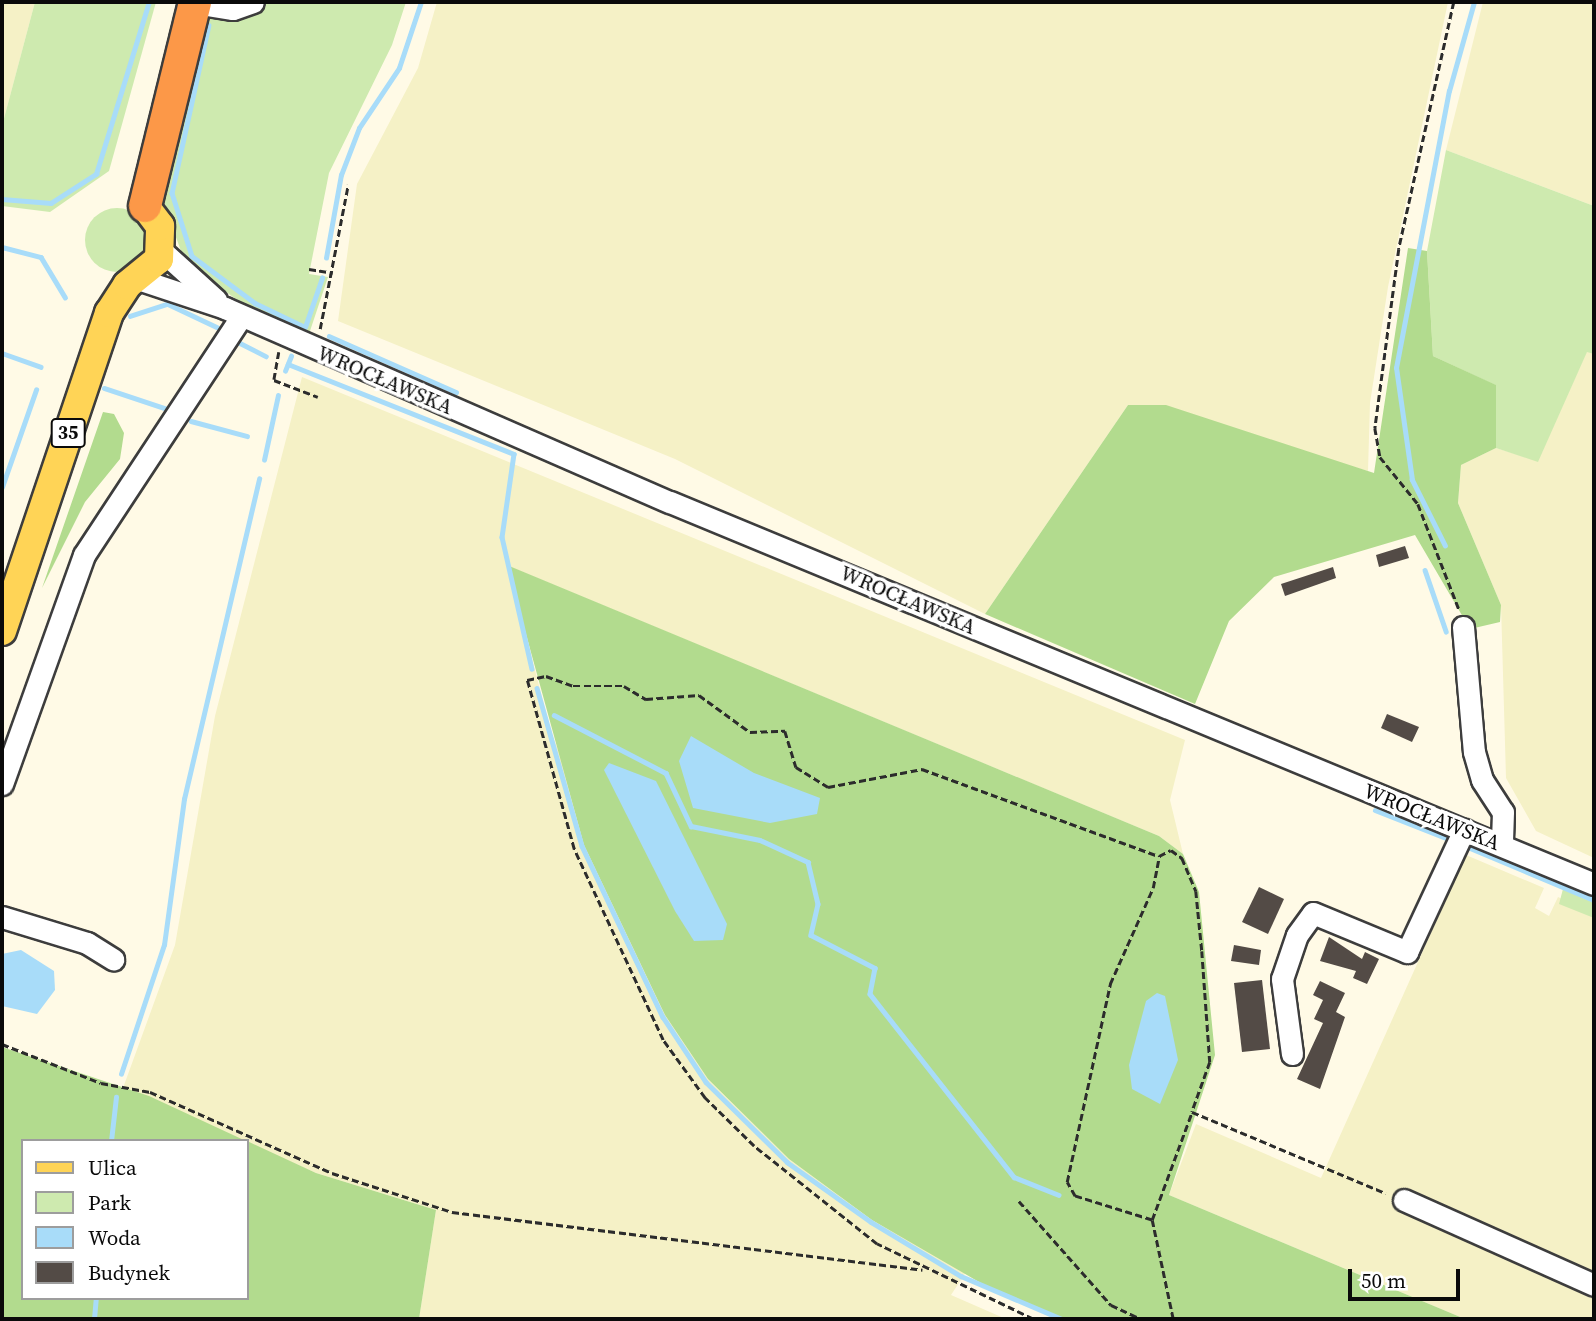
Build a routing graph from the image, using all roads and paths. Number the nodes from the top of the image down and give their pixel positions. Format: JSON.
{"nodes":[{"id":1,"x":195,"y":2,"type":"edge"},
{"id":2,"x":253,"y":2,"type":"edge"},
{"id":3,"x":1454,"y":2,"type":"edge"},
{"id":4,"x":348,"y":185,"type":"dead end"},
{"id":5,"x":145,"y":206,"type":"joint"},
{"id":6,"x":162,"y":251,"type":"junction"},
{"id":7,"x":309,"y":269,"type":"dead end"},
{"id":8,"x":333,"y":273,"type":"junction"},
{"id":9,"x":141,"y":280,"type":"junction"},
{"id":10,"x":233,"y":312,"type":"junction"},
{"id":11,"x":284,"y":338,"type":"junction"},
{"id":12,"x":312,"y":350,"type":"junction"},
{"id":13,"x":318,"y":397,"type":"dead end"},
{"id":14,"x":17,"y":585,"type":"junction"},
{"id":15,"x":2,"y":612,"type":"edge"},
{"id":16,"x":1463,"y":627,"type":"joint"},
{"id":17,"x":2,"y":631,"type":"edge"},
{"id":18,"x":2,"y":784,"type":"edge"},
{"id":19,"x":1464,"y":830,"type":"junction"},
{"id":20,"x":1502,"y":845,"type":"junction"},
{"id":21,"x":1158,"y":856,"type":"junction"},
{"id":22,"x":1594,"y":884,"type":"edge"},
{"id":23,"x":2,"y":917,"type":"edge"},
{"id":24,"x":113,"y":959,"type":"dead end"},
{"id":25,"x":2,"y":1044,"type":"edge"},
{"id":26,"x":1292,"y":1054,"type":"dead end"},
{"id":27,"x":1192,"y":1112,"type":"junction"},
{"id":28,"x":1019,"y":1200,"type":"dead end"},
{"id":29,"x":1404,"y":1200,"type":"joint"},
{"id":30,"x":1152,"y":1220,"type":"junction"},
{"id":31,"x":925,"y":1270,"type":"junction"},
{"id":32,"x":1594,"y":1285,"type":"edge"},
{"id":33,"x":1033,"y":1319,"type":"edge"},
{"id":34,"x":1141,"y":1319,"type":"edge"},
{"id":35,"x":1173,"y":1319,"type":"edge"}],
"edges":[{"from":1,"to":2,"type":"street"},
{"from":1,"to":5,"type":"highway"},
{"from":3,"to":16,"type":"path"},
{"from":4,"to":8,"type":"path"},
{"from":5,"to":6,"type":"main road"},
{"from":6,"to":9,"type":"main road","number":"35"},
{"from":6,"to":10,"type":"street"},
{"from":7,"to":8,"type":"path"},
{"from":8,"to":12,"type":"path"},
{"from":9,"to":10,"type":"street"},
{"from":9,"to":14,"type":"main road","number":"35"},
{"from":10,"to":11,"type":"street","name":"WROCŁAWSKA"},
{"from":10,"to":18,"type":"street"},
{"from":11,"to":12,"type":"street","name":"WROCŁAWSKA"},
{"from":11,"to":13,"type":"path"},
{"from":12,"to":19,"type":"street","name":"WROCŁAWSKA"},
{"from":14,"to":15,"type":"main road","number":"35"},
{"from":14,"to":17,"type":"main road","number":"35"},
{"from":16,"to":20,"type":"street"},
{"from":19,"to":20,"type":"street","name":"WROCŁAWSKA"},
{"from":19,"to":26,"type":"street"},
{"from":20,"to":22,"type":"street","name":"WROCŁAWSKA"},
{"from":21,"to":27,"type":"path"},
{"from":21,"to":30,"type":"path"},
{"from":21,"to":31,"type":"path"},
{"from":23,"to":24,"type":"street"},
{"from":25,"to":31,"type":"path"},
{"from":27,"to":29,"type":"path"},
{"from":27,"to":30,"type":"path"},
{"from":28,"to":34,"type":"path"},
{"from":29,"to":32,"type":"street"},
{"from":30,"to":35,"type":"path"},
{"from":31,"to":33,"type":"path"}]}
